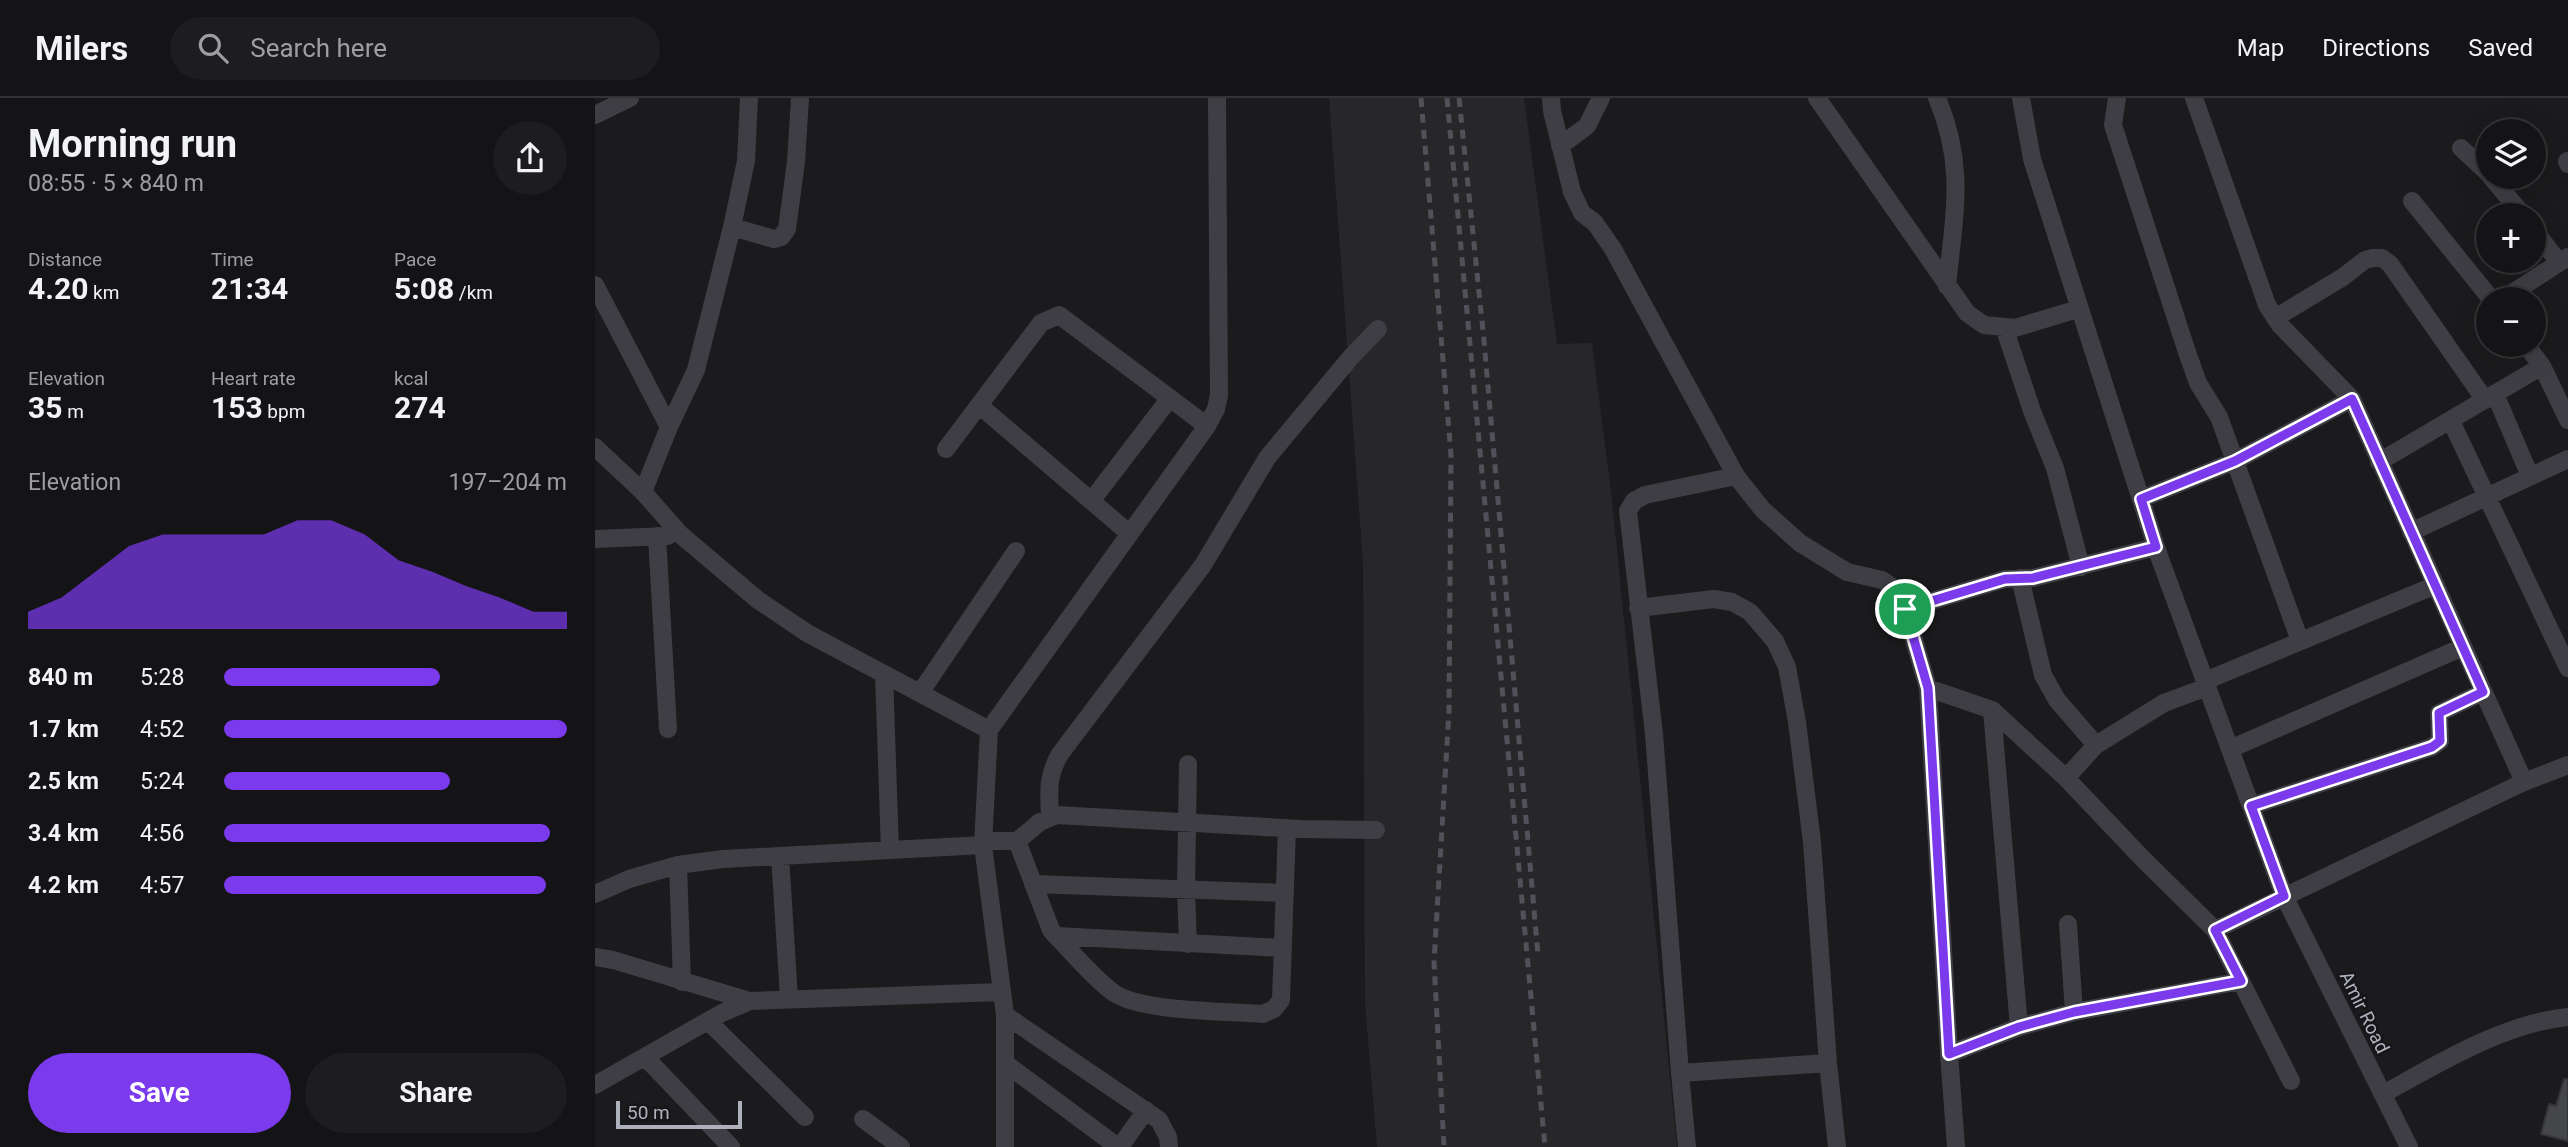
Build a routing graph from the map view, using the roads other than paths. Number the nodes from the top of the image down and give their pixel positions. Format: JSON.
{"nodes":[{"id":1,"x":630,"y":98,"type":"edge"},
{"id":2,"x":749,"y":98,"type":"edge"},
{"id":3,"x":800,"y":98,"type":"edge"},
{"id":4,"x":1217,"y":98,"type":"edge"},
{"id":5,"x":1552,"y":98,"type":"edge"},
{"id":6,"x":1601,"y":98,"type":"edge"},
{"id":7,"x":1817,"y":98,"type":"edge"},
{"id":8,"x":1937,"y":98,"type":"edge"},
{"id":9,"x":2021,"y":98,"type":"edge"},
{"id":10,"x":2117,"y":98,"type":"edge"},
{"id":11,"x":2194,"y":98,"type":"edge"},
{"id":12,"x":604,"y":107,"type":"edge"},
{"id":13,"x":1560,"y":146,"type":"junction"},
{"id":14,"x":2461,"y":148,"type":"dead end"},
{"id":15,"x":2476,"y":162,"type":"edge"},
{"id":16,"x":2501,"y":189,"type":"edge"},
{"id":17,"x":2411,"y":201,"type":"dead end"},
{"id":18,"x":2513,"y":203,"type":"edge"},
{"id":19,"x":732,"y":228,"type":"junction"},
{"id":20,"x":2546,"y":242,"type":"edge"},
{"id":21,"x":2563,"y":259,"type":"edge"},
{"id":22,"x":595,"y":285,"type":"edge"},
{"id":23,"x":1947,"y":286,"type":"junction"},
{"id":24,"x":2481,"y":287,"type":"edge"},
{"id":25,"x":2521,"y":287,"type":"edge"},
{"id":26,"x":2078,"y":309,"type":"junction"},
{"id":27,"x":2275,"y":318,"type":"junction"},
{"id":28,"x":2004,"y":327,"type":"junction"},
{"id":29,"x":1378,"y":329,"type":"dead end"},
{"id":30,"x":2535,"y":357,"type":"edge"},
{"id":31,"x":2542,"y":366,"type":"junction"},
{"id":32,"x":2490,"y":397,"type":"junction"},
{"id":33,"x":1170,"y":398,"type":"junction"},
{"id":34,"x":2352,"y":399,"type":"junction"},
{"id":35,"x":979,"y":405,"type":"junction"},
{"id":36,"x":2451,"y":421,"type":"junction"},
{"id":37,"x":2568,"y":421,"type":"edge"},
{"id":38,"x":1207,"y":426,"type":"junction"},
{"id":39,"x":669,"y":427,"type":"junction"},
{"id":40,"x":595,"y":447,"type":"edge"},
{"id":41,"x":946,"y":449,"type":"dead end"},
{"id":42,"x":2568,"y":459,"type":"edge"},
{"id":43,"x":2235,"y":461,"type":"junction"},
{"id":44,"x":2379,"y":462,"type":"junction"},
{"id":45,"x":1736,"y":476,"type":"junction"},
{"id":46,"x":2531,"y":476,"type":"junction"},
{"id":47,"x":643,"y":492,"type":"junction"},
{"id":48,"x":2485,"y":497,"type":"junction"},
{"id":49,"x":2141,"y":499,"type":"junction"},
{"id":50,"x":1092,"y":500,"type":"junction"},
{"id":51,"x":2411,"y":532,"type":"junction"},
{"id":52,"x":1130,"y":534,"type":"junction"},
{"id":53,"x":681,"y":535,"type":"junction"},
{"id":54,"x":657,"y":536,"type":"junction"},
{"id":55,"x":595,"y":540,"type":"edge"},
{"id":56,"x":2156,"y":547,"type":"junction"},
{"id":57,"x":1016,"y":551,"type":"dead end"},
{"id":58,"x":2081,"y":567,"type":"junction"},
{"id":59,"x":2020,"y":578,"type":"junction"},
{"id":60,"x":2436,"y":585,"type":"junction"},
{"id":61,"x":1638,"y":608,"type":"junction"},
{"id":62,"x":1905,"y":609,"type":"junction"},
{"id":63,"x":2300,"y":641,"type":"junction"},
{"id":64,"x":2463,"y":647,"type":"junction"},
{"id":65,"x":2568,"y":668,"type":"edge"},
{"id":66,"x":884,"y":674,"type":"junction"},
{"id":67,"x":2206,"y":684,"type":"junction"},
{"id":68,"x":1928,"y":688,"type":"junction"},
{"id":69,"x":2483,"y":692,"type":"junction"},
{"id":70,"x":920,"y":693,"type":"junction"},
{"id":71,"x":1991,"y":710,"type":"junction"},
{"id":72,"x":668,"y":729,"type":"dead end"},
{"id":73,"x":989,"y":730,"type":"junction"},
{"id":74,"x":2096,"y":745,"type":"junction"},
{"id":75,"x":2230,"y":748,"type":"junction"},
{"id":76,"x":1188,"y":764,"type":"dead end"},
{"id":77,"x":2568,"y":765,"type":"edge"},
{"id":78,"x":2066,"y":778,"type":"junction"},
{"id":79,"x":2524,"y":782,"type":"junction"},
{"id":80,"x":2251,"y":806,"type":"junction"},
{"id":81,"x":1050,"y":817,"type":"junction"},
{"id":82,"x":1189,"y":822,"type":"junction"},
{"id":83,"x":1287,"y":828,"type":"junction"},
{"id":84,"x":1376,"y":830,"type":"dead end"},
{"id":85,"x":1017,"y":841,"type":"junction"},
{"id":86,"x":983,"y":843,"type":"junction"},
{"id":87,"x":890,"y":850,"type":"junction"},
{"id":88,"x":780,"y":856,"type":"junction"},
{"id":89,"x":678,"y":864,"type":"junction"},
{"id":90,"x":1033,"y":884,"type":"junction"},
{"id":91,"x":1186,"y":890,"type":"junction"},
{"id":92,"x":1285,"y":893,"type":"junction"},
{"id":93,"x":595,"y":894,"type":"edge"},
{"id":94,"x":2284,"y":896,"type":"junction"},
{"id":95,"x":2068,"y":924,"type":"dead end"},
{"id":96,"x":2215,"y":930,"type":"junction"},
{"id":97,"x":1056,"y":936,"type":"junction"},
{"id":98,"x":1188,"y":944,"type":"junction"},
{"id":99,"x":1283,"y":948,"type":"junction"},
{"id":100,"x":595,"y":957,"type":"edge"},
{"id":101,"x":2241,"y":981,"type":"junction"},
{"id":102,"x":682,"y":982,"type":"junction"},
{"id":103,"x":1001,"y":992,"type":"junction"},
{"id":104,"x":789,"y":998,"type":"junction"},
{"id":105,"x":750,"y":1001,"type":"junction"},
{"id":106,"x":2074,"y":1012,"type":"junction"},
{"id":107,"x":1005,"y":1015,"type":"junction"},
{"id":108,"x":2568,"y":1017,"type":"edge"},
{"id":109,"x":708,"y":1021,"type":"junction"},
{"id":110,"x":2019,"y":1027,"type":"junction"},
{"id":111,"x":1949,"y":1054,"type":"junction"},
{"id":112,"x":646,"y":1057,"type":"junction"},
{"id":113,"x":1005,"y":1063,"type":"junction"},
{"id":114,"x":1828,"y":1063,"type":"junction"},
{"id":115,"x":1680,"y":1073,"type":"junction"},
{"id":116,"x":2291,"y":1081,"type":"dead end"},
{"id":117,"x":595,"y":1085,"type":"edge"},
{"id":118,"x":2383,"y":1094,"type":"junction"},
{"id":119,"x":1146,"y":1110,"type":"junction"},
{"id":120,"x":805,"y":1117,"type":"dead end"},
{"id":121,"x":863,"y":1119,"type":"dead end"},
{"id":122,"x":731,"y":1147,"type":"edge"},
{"id":123,"x":901,"y":1147,"type":"edge"},
{"id":124,"x":1005,"y":1147,"type":"edge"},
{"id":125,"x":1119,"y":1147,"type":"edge"},
{"id":126,"x":1169,"y":1147,"type":"edge"},
{"id":127,"x":1687,"y":1147,"type":"edge"},
{"id":128,"x":1837,"y":1147,"type":"edge"},
{"id":129,"x":1957,"y":1147,"type":"edge"},
{"id":130,"x":2409,"y":1147,"type":"edge"}],
"edges":[{"from":1,"to":12,"type":"street"},
{"from":2,"to":19,"type":"street"},
{"from":3,"to":19,"type":"street"},
{"from":4,"to":38,"type":"street"},
{"from":5,"to":13,"type":"street"},
{"from":6,"to":13,"type":"street"},
{"from":7,"to":23,"type":"street"},
{"from":8,"to":23,"type":"street"},
{"from":9,"to":26,"type":"street","name":"Amir Road"},
{"from":10,"to":43,"type":"street"},
{"from":11,"to":27,"type":"street"},
{"from":13,"to":45,"type":"street"},
{"from":14,"to":15,"type":"street"},
{"from":16,"to":18,"type":"street"},
{"from":17,"to":24,"type":"street"},
{"from":19,"to":39,"type":"street"},
{"from":20,"to":21,"type":"street"},
{"from":21,"to":25,"type":"street"},
{"from":22,"to":39,"type":"street"},
{"from":23,"to":28,"type":"street"},
{"from":26,"to":28,"type":"street"},
{"from":26,"to":49,"type":"street","name":"Amir Road"},
{"from":27,"to":32,"type":"street"},
{"from":27,"to":34,"type":"street"},
{"from":28,"to":58,"type":"street"},
{"from":29,"to":81,"type":"street"},
{"from":30,"to":31,"type":"street"},
{"from":31,"to":32,"type":"street"},
{"from":31,"to":37,"type":"street"},
{"from":32,"to":36,"type":"street"},
{"from":32,"to":46,"type":"street"},
{"from":33,"to":35,"type":"street"},
{"from":33,"to":38,"type":"street"},
{"from":33,"to":50,"type":"street"},
{"from":34,"to":43,"type":"street"},
{"from":34,"to":44,"type":"street"},
{"from":35,"to":41,"type":"street"},
{"from":35,"to":50,"type":"street"},
{"from":36,"to":44,"type":"street"},
{"from":36,"to":48,"type":"street"},
{"from":38,"to":52,"type":"street"},
{"from":39,"to":47,"type":"street"},
{"from":40,"to":47,"type":"street"},
{"from":42,"to":46,"type":"street"},
{"from":43,"to":49,"type":"street"},
{"from":43,"to":63,"type":"street"},
{"from":44,"to":51,"type":"street"},
{"from":45,"to":61,"type":"street"},
{"from":45,"to":62,"type":"street"},
{"from":46,"to":48,"type":"street"},
{"from":47,"to":53,"type":"street"},
{"from":48,"to":51,"type":"street"},
{"from":48,"to":65,"type":"street"},
{"from":49,"to":56,"type":"street","name":"Amir Road"},
{"from":50,"to":52,"type":"street"},
{"from":51,"to":60,"type":"street"},
{"from":52,"to":73,"type":"street"},
{"from":53,"to":54,"type":"street"},
{"from":53,"to":66,"type":"street"},
{"from":54,"to":55,"type":"street"},
{"from":54,"to":72,"type":"street"},
{"from":56,"to":58,"type":"street"},
{"from":56,"to":67,"type":"street","name":"Amir Road"},
{"from":57,"to":70,"type":"street"},
{"from":58,"to":59,"type":"street"},
{"from":59,"to":62,"type":"street"},
{"from":59,"to":74,"type":"street"},
{"from":60,"to":63,"type":"street"},
{"from":60,"to":64,"type":"street"},
{"from":61,"to":114,"type":"street"},
{"from":61,"to":115,"type":"street"},
{"from":62,"to":68,"type":"street"},
{"from":63,"to":67,"type":"street"},
{"from":64,"to":69,"type":"street"},
{"from":64,"to":75,"type":"street"},
{"from":66,"to":70,"type":"street"},
{"from":66,"to":87,"type":"street"},
{"from":67,"to":74,"type":"street"},
{"from":67,"to":75,"type":"street","name":"Amir Road"},
{"from":68,"to":71,"type":"street"},
{"from":68,"to":111,"type":"street"},
{"from":69,"to":79,"type":"street"},
{"from":69,"to":80,"type":"street"},
{"from":70,"to":73,"type":"street"},
{"from":71,"to":78,"type":"street"},
{"from":71,"to":110,"type":"street"},
{"from":73,"to":86,"type":"street"},
{"from":74,"to":78,"type":"street"},
{"from":75,"to":80,"type":"street","name":"Amir Road"},
{"from":76,"to":82,"type":"street"},
{"from":77,"to":79,"type":"street"},
{"from":78,"to":96,"type":"street"},
{"from":79,"to":94,"type":"street"},
{"from":80,"to":94,"type":"street","name":"Amir Road"},
{"from":81,"to":82,"type":"street"},
{"from":81,"to":85,"type":"street"},
{"from":82,"to":83,"type":"street"},
{"from":82,"to":91,"type":"street"},
{"from":83,"to":84,"type":"street"},
{"from":83,"to":92,"type":"street"},
{"from":85,"to":86,"type":"street"},
{"from":85,"to":90,"type":"street"},
{"from":86,"to":87,"type":"street"},
{"from":86,"to":103,"type":"street"},
{"from":87,"to":88,"type":"street"},
{"from":88,"to":89,"type":"street"},
{"from":88,"to":104,"type":"street"},
{"from":89,"to":93,"type":"street"},
{"from":89,"to":102,"type":"street"},
{"from":90,"to":91,"type":"street"},
{"from":90,"to":97,"type":"street"},
{"from":91,"to":92,"type":"street"},
{"from":91,"to":98,"type":"street"},
{"from":92,"to":99,"type":"street"},
{"from":94,"to":96,"type":"street"},
{"from":94,"to":118,"type":"street","name":"Amir Road"},
{"from":95,"to":106,"type":"street"},
{"from":96,"to":101,"type":"street"},
{"from":97,"to":98,"type":"street"},
{"from":97,"to":99,"type":"street"},
{"from":98,"to":99,"type":"street"},
{"from":100,"to":102,"type":"street"},
{"from":101,"to":106,"type":"street"},
{"from":101,"to":116,"type":"street"},
{"from":102,"to":105,"type":"street"},
{"from":103,"to":104,"type":"street"},
{"from":103,"to":107,"type":"street"},
{"from":104,"to":105,"type":"street"},
{"from":105,"to":109,"type":"street"},
{"from":106,"to":110,"type":"street"},
{"from":107,"to":113,"type":"street"},
{"from":107,"to":119,"type":"street"},
{"from":108,"to":118,"type":"street"},
{"from":109,"to":112,"type":"street"},
{"from":109,"to":120,"type":"street"},
{"from":110,"to":111,"type":"street"},
{"from":111,"to":129,"type":"street"},
{"from":112,"to":117,"type":"street"},
{"from":112,"to":122,"type":"street"},
{"from":113,"to":124,"type":"street"},
{"from":113,"to":125,"type":"street"},
{"from":114,"to":115,"type":"street"},
{"from":114,"to":128,"type":"street"},
{"from":115,"to":127,"type":"street"},
{"from":118,"to":130,"type":"street","name":"Amir Road"},
{"from":119,"to":125,"type":"street"},
{"from":119,"to":126,"type":"street"},
{"from":121,"to":123,"type":"street"}]}
